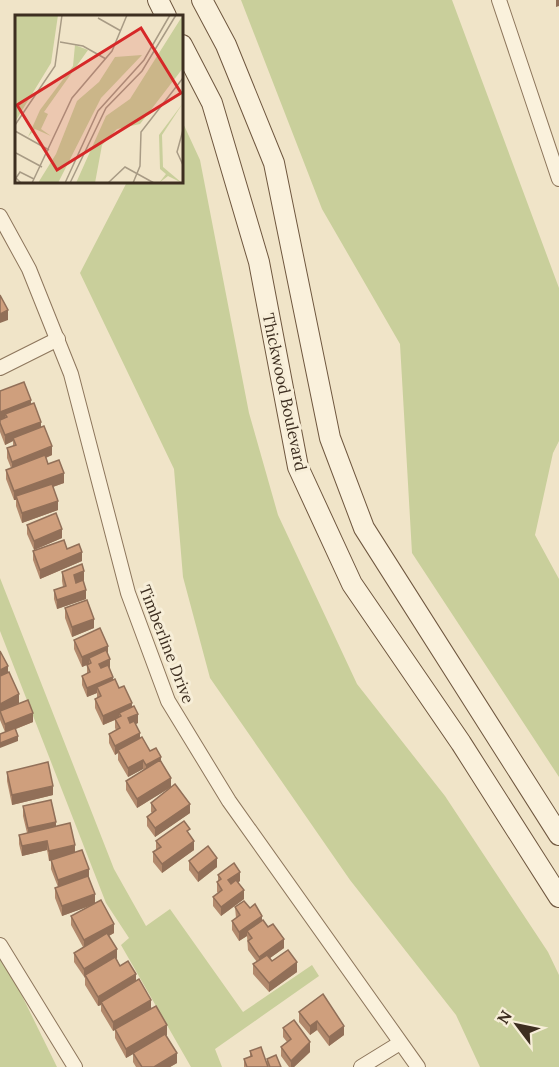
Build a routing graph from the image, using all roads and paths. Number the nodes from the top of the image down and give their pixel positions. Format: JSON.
{"nodes":[{"id":1,"x":158,"y":0,"type":"edge"},
{"id":2,"x":202,"y":0,"type":"edge"},
{"id":3,"x":499,"y":0,"type":"edge"},
{"id":4,"x":166,"y":15,"type":"edge"},
{"id":5,"x":183,"y":47,"type":"edge"},
{"id":6,"x":559,"y":179,"type":"edge"},
{"id":7,"x":0,"y":216,"type":"edge"},
{"id":8,"x":58,"y":339,"type":"junction"},
{"id":9,"x":0,"y":368,"type":"edge"},
{"id":10,"x":559,"y":835,"type":"edge"},
{"id":11,"x":559,"y":897,"type":"edge"},
{"id":12,"x":0,"y":945,"type":"edge"},
{"id":13,"x":400,"y":1043,"type":"junction"},
{"id":14,"x":75,"y":1067,"type":"edge"},
{"id":15,"x":362,"y":1067,"type":"edge"},
{"id":16,"x":418,"y":1067,"type":"edge"}],
"edges":[{"from":1,"to":4,"type":"main road"},
{"from":2,"to":10,"type":"main road"},
{"from":3,"to":6,"type":"street"},
{"from":5,"to":11,"type":"main road","name":"Thickwood Boulevard"},
{"from":7,"to":8,"type":"street","name":"Timberline Drive"},
{"from":8,"to":9,"type":"street"},
{"from":8,"to":13,"type":"street","name":"Timberline Drive"},
{"from":12,"to":14,"type":"street"},
{"from":13,"to":15,"type":"street"},
{"from":13,"to":16,"type":"street","name":"Timberline Drive"}]}
